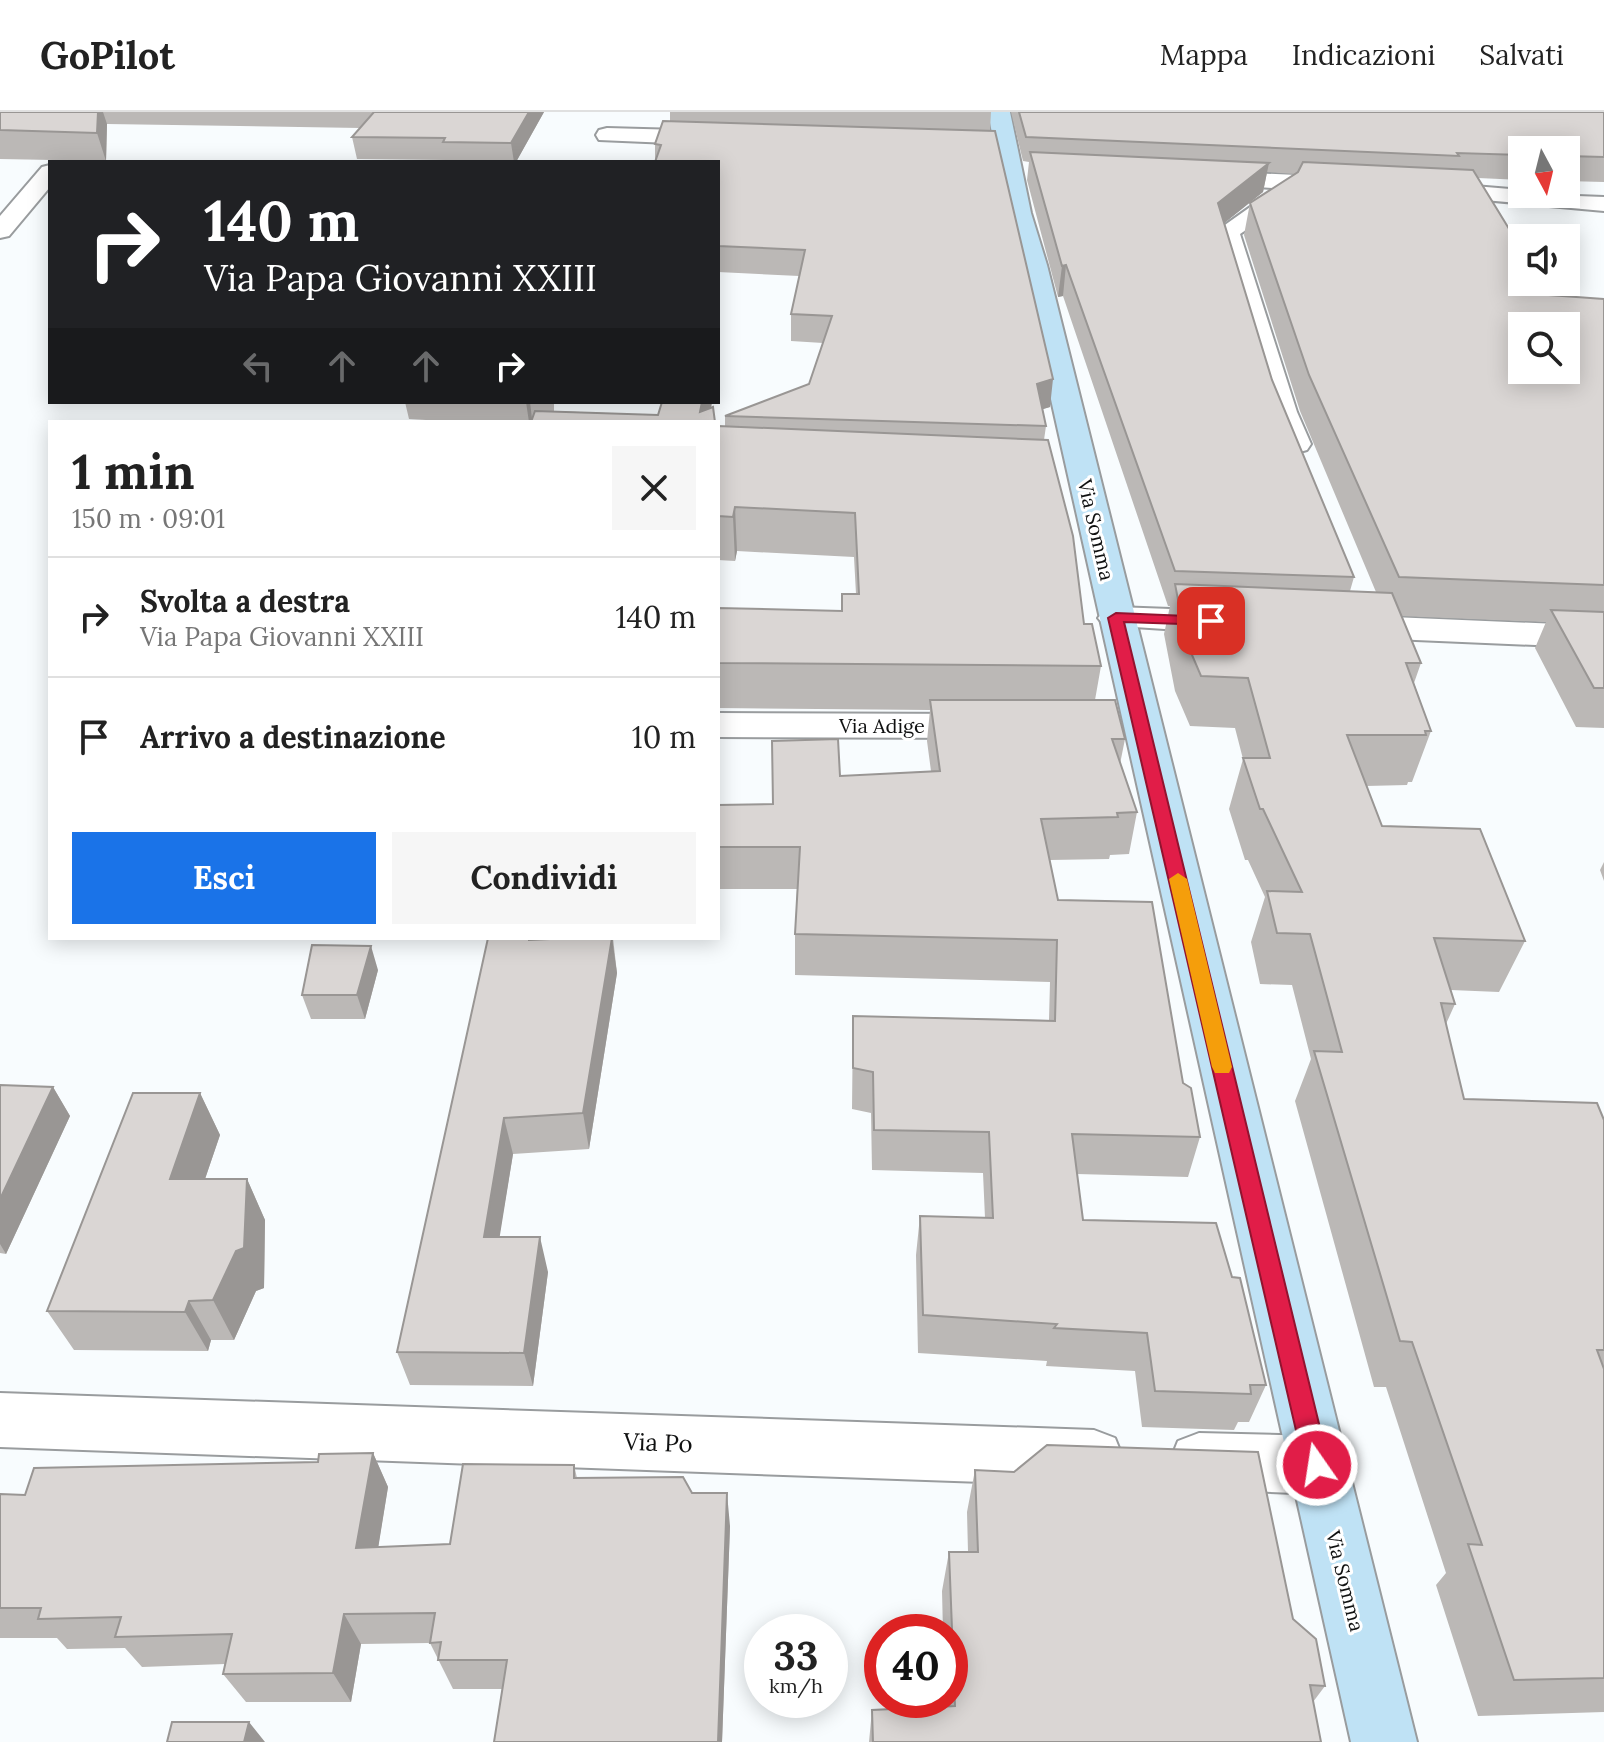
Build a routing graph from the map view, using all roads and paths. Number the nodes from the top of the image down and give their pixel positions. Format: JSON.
{"nodes":[{"id":1,"x":607,"y":135,"type":"dead end"},
{"id":2,"x":731,"y":138,"type":"edge"},
{"id":3,"x":1004,"y":149,"type":"edge"},
{"id":4,"x":48,"y":174,"type":"edge"},
{"id":5,"x":1178,"y":177,"type":"edge"},
{"id":6,"x":1285,"y":182,"type":"junction"},
{"id":7,"x":1360,"y":185,"type":"edge"},
{"id":8,"x":1405,"y":187,"type":"edge"},
{"id":9,"x":1604,"y":204,"type":"edge"},
{"id":10,"x":0,"y":231,"type":"edge"},
{"id":11,"x":1306,"y":469,"type":"edge"},
{"id":12,"x":1116,"y":618,"type":"junction"},
{"id":13,"x":1259,"y":623,"type":"edge"},
{"id":14,"x":1306,"y":624,"type":"edge"},
{"id":15,"x":1604,"y":637,"type":"edge"},
{"id":16,"x":720,"y":725,"type":"edge"},
{"id":17,"x":1016,"y":727,"type":"edge"},
{"id":18,"x":0,"y":1420,"type":"edge"},
{"id":19,"x":1317,"y":1465,"type":"junction"},
{"id":20,"x":1384,"y":1742,"type":"edge"}],
"edges":[{"from":1,"to":2,"type":"street"},
{"from":3,"to":12,"type":"street","name":"Via Somma"},
{"from":4,"to":10,"type":"street"},
{"from":5,"to":6,"type":"street"},
{"from":6,"to":7,"type":"street"},
{"from":6,"to":11,"type":"street"},
{"from":8,"to":9,"type":"street"},
{"from":12,"to":13,"type":"street"},
{"from":12,"to":19,"type":"street","name":"Via Somma"},
{"from":14,"to":15,"type":"street"},
{"from":16,"to":17,"type":"street","name":"Via Adige"},
{"from":18,"to":19,"type":"street","name":"Via Po"},
{"from":19,"to":20,"type":"street","name":"Via Somma"}]}
